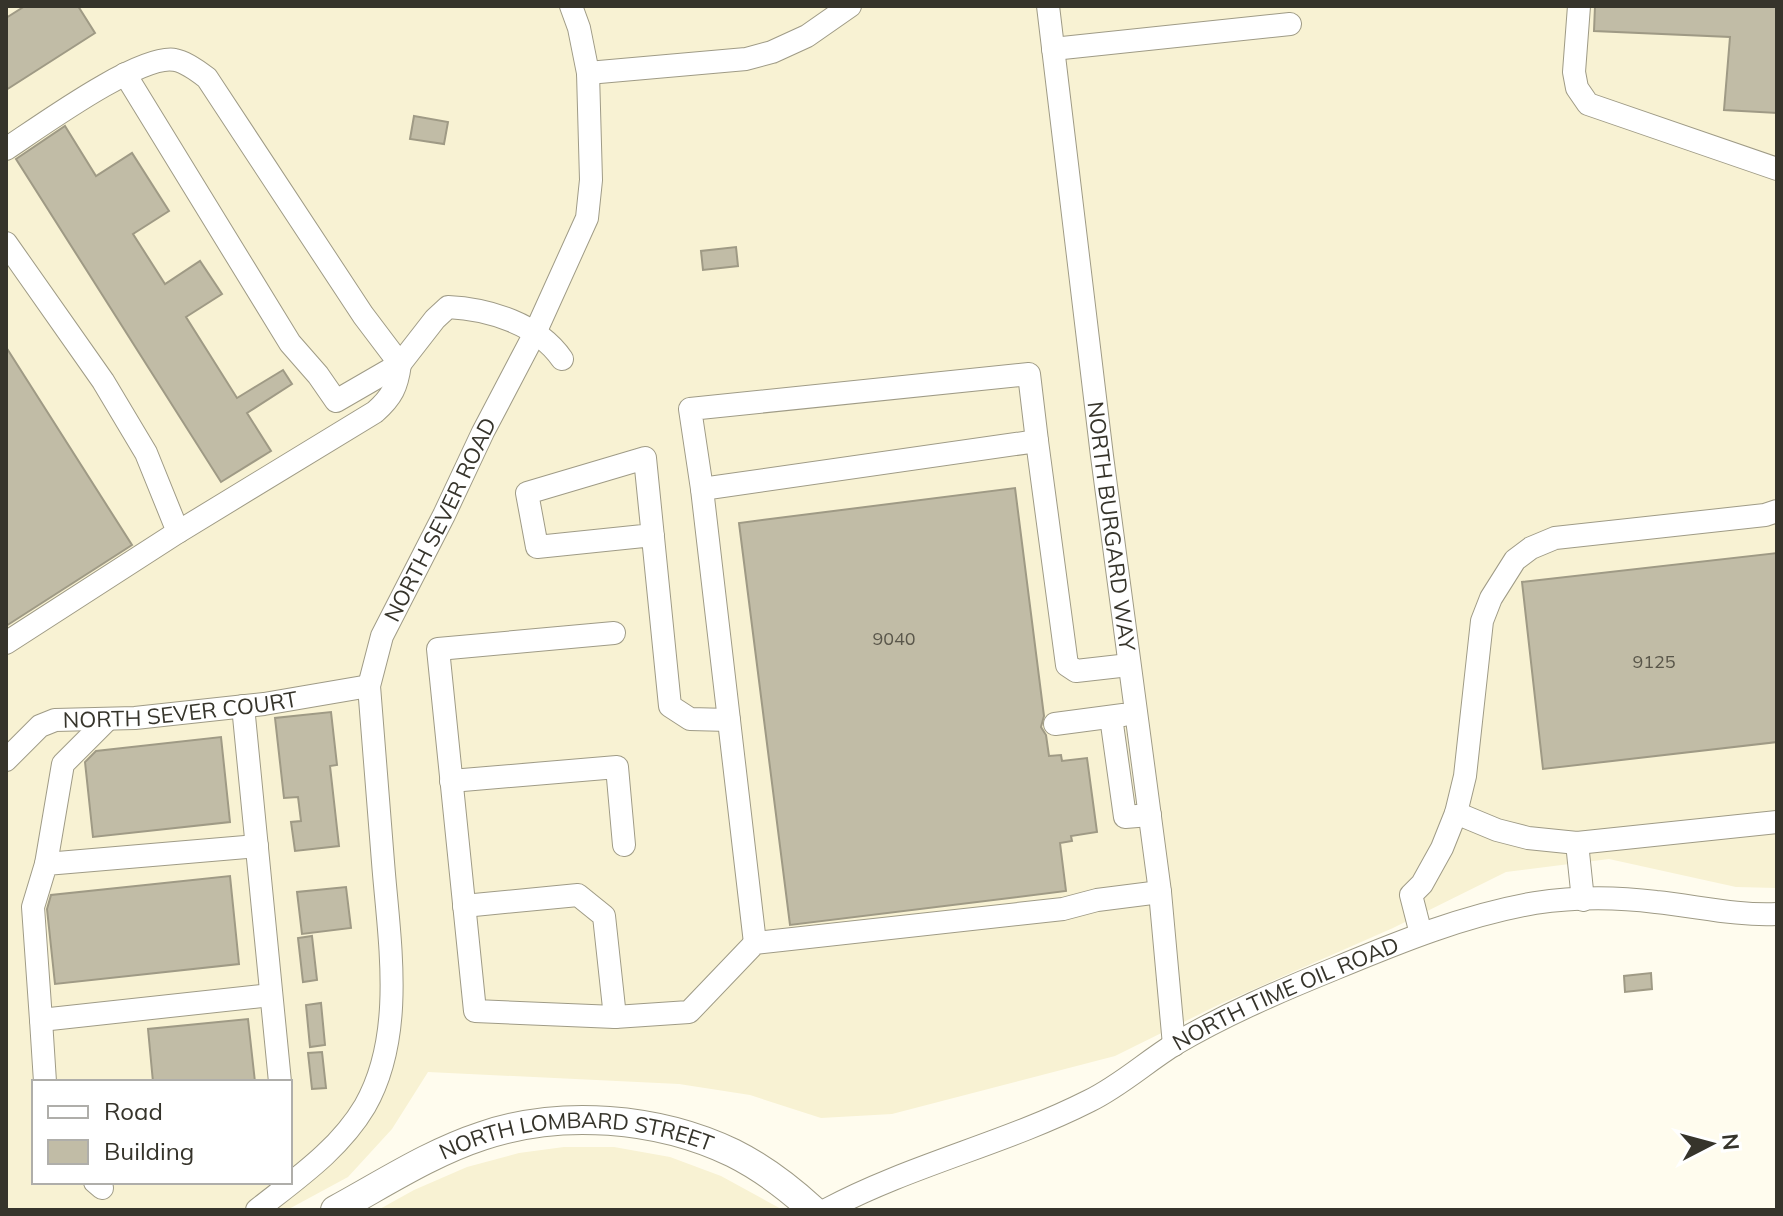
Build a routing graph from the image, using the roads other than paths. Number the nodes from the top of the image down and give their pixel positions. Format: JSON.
{"nodes":[{"id":1,"x":571,"y":6,"type":"edge"},
{"id":2,"x":850,"y":6,"type":"edge"},
{"id":3,"x":1048,"y":6,"type":"edge"},
{"id":4,"x":1579,"y":6,"type":"edge"},
{"id":5,"x":1290,"y":24,"type":"dead end"},
{"id":6,"x":1053,"y":49,"type":"junction"},
{"id":7,"x":588,"y":73,"type":"junction"},
{"id":8,"x":125,"y":74,"type":"junction"},
{"id":9,"x":6,"y":149,"type":"edge"},
{"id":10,"x":1777,"y":169,"type":"edge"},
{"id":11,"x":6,"y":243,"type":"edge"},
{"id":12,"x":535,"y":333,"type":"junction"},
{"id":13,"x":562,"y":359,"type":"dead end"},
{"id":14,"x":400,"y":364,"type":"junction"},
{"id":15,"x":1037,"y":441,"type":"junction"},
{"id":16,"x":702,"y":489,"type":"junction"},
{"id":17,"x":1777,"y":511,"type":"edge"},
{"id":18,"x":178,"y":532,"type":"junction"},
{"id":19,"x":653,"y":535,"type":"junction"},
{"id":20,"x":614,"y":633,"type":"dead end"},
{"id":21,"x":6,"y":643,"type":"edge"},
{"id":22,"x":1129,"y":665,"type":"junction"},
{"id":23,"x":369,"y":686,"type":"junction"},
{"id":24,"x":243,"y":706,"type":"junction"},
{"id":25,"x":1136,"y":713,"type":"junction"},
{"id":26,"x":1111,"y":717,"type":"junction"},
{"id":27,"x":107,"y":720,"type":"junction"},
{"id":28,"x":729,"y":720,"type":"junction"},
{"id":29,"x":1055,"y":724,"type":"dead end"},
{"id":30,"x":6,"y":760,"type":"edge"},
{"id":31,"x":451,"y":781,"type":"junction"},
{"id":32,"x":1456,"y":813,"type":"junction"},
{"id":33,"x":1150,"y":815,"type":"junction"},
{"id":34,"x":1777,"y":822,"type":"edge"},
{"id":35,"x":1577,"y":843,"type":"junction"},
{"id":36,"x":624,"y":845,"type":"dead end"},
{"id":37,"x":257,"y":846,"type":"junction"},
{"id":38,"x":46,"y":864,"type":"junction"},
{"id":39,"x":1160,"y":892,"type":"junction"},
{"id":40,"x":1583,"y":900,"type":"junction"},
{"id":41,"x":464,"y":906,"type":"junction"},
{"id":42,"x":1777,"y":914,"type":"edge"},
{"id":43,"x":1421,"y":934,"type":"junction"},
{"id":44,"x":755,"y":943,"type":"junction"},
{"id":45,"x":271,"y":995,"type":"junction"},
{"id":46,"x":615,"y":1017,"type":"junction"},
{"id":47,"x":41,"y":1020,"type":"junction"},
{"id":48,"x":1174,"y":1045,"type":"junction"},
{"id":49,"x":45,"y":1080,"type":"edge"},
{"id":50,"x":280,"y":1080,"type":"edge"},
{"id":51,"x":292,"y":1182,"type":"edge"},
{"id":52,"x":289,"y":1184,"type":"edge"},
{"id":53,"x":257,"y":1210,"type":"edge"},
{"id":54,"x":335,"y":1210,"type":"edge"},
{"id":55,"x":813,"y":1210,"type":"edge"},
{"id":56,"x":826,"y":1210,"type":"edge"}],
"edges":[{"from":1,"to":7,"type":"street","name":"NORTH SEVER ROAD"},
{"from":2,"to":7,"type":"street"},
{"from":3,"to":6,"type":"street","name":"NORTH BURGARD WAY"},
{"from":4,"to":10,"type":"street"},
{"from":5,"to":6,"type":"street"},
{"from":6,"to":22,"type":"street","name":"NORTH BURGARD WAY"},
{"from":7,"to":12,"type":"street","name":"NORTH SEVER ROAD"},
{"from":8,"to":9,"type":"street"},
{"from":8,"to":14,"type":"street"},
{"from":8,"to":14,"type":"street"},
{"from":11,"to":18,"type":"street"},
{"from":12,"to":13,"type":"street"},
{"from":12,"to":14,"type":"street"},
{"from":12,"to":23,"type":"street","name":"NORTH SEVER ROAD"},
{"from":14,"to":18,"type":"street"},
{"from":15,"to":16,"type":"street"},
{"from":15,"to":16,"type":"street"},
{"from":15,"to":22,"type":"street"},
{"from":16,"to":28,"type":"street"},
{"from":17,"to":32,"type":"street"},
{"from":18,"to":21,"type":"street"},
{"from":19,"to":19,"type":"street"},
{"from":19,"to":28,"type":"street"},
{"from":20,"to":31,"type":"street"},
{"from":22,"to":25,"type":"street","name":"NORTH BURGARD WAY"},
{"from":23,"to":24,"type":"street","name":"NORTH SEVER COURT"},
{"from":23,"to":51,"type":"street","name":"NORTH SEVER ROAD"},
{"from":24,"to":27,"type":"street","name":"NORTH SEVER COURT"},
{"from":24,"to":37,"type":"street"},
{"from":25,"to":26,"type":"street"},
{"from":25,"to":33,"type":"street","name":"NORTH BURGARD WAY"},
{"from":26,"to":29,"type":"street"},
{"from":26,"to":33,"type":"street"},
{"from":27,"to":30,"type":"street","name":"NORTH SEVER COURT"},
{"from":27,"to":38,"type":"street"},
{"from":28,"to":44,"type":"street"},
{"from":31,"to":36,"type":"street"},
{"from":31,"to":41,"type":"street"},
{"from":32,"to":35,"type":"street"},
{"from":32,"to":43,"type":"street"},
{"from":33,"to":39,"type":"street","name":"NORTH BURGARD WAY"},
{"from":34,"to":35,"type":"street"},
{"from":35,"to":40,"type":"street"},
{"from":37,"to":38,"type":"street"},
{"from":37,"to":45,"type":"street"},
{"from":38,"to":47,"type":"street"},
{"from":39,"to":44,"type":"street"},
{"from":39,"to":48,"type":"street","name":"NORTH BURGARD WAY"},
{"from":40,"to":42,"type":"street","name":"NORTH TIME OIL ROAD"},
{"from":40,"to":43,"type":"street","name":"NORTH TIME OIL ROAD"},
{"from":41,"to":46,"type":"street"},
{"from":41,"to":46,"type":"street"},
{"from":43,"to":48,"type":"street","name":"NORTH TIME OIL ROAD"},
{"from":44,"to":46,"type":"street"},
{"from":45,"to":47,"type":"street"},
{"from":45,"to":50,"type":"street"},
{"from":47,"to":49,"type":"street"},
{"from":48,"to":56,"type":"street","name":"NORTH TIME OIL ROAD"},
{"from":52,"to":53,"type":"street","name":"NORTH SEVER ROAD"},
{"from":54,"to":55,"type":"main road","name":"NORTH LOMBARD STREET"}]}
